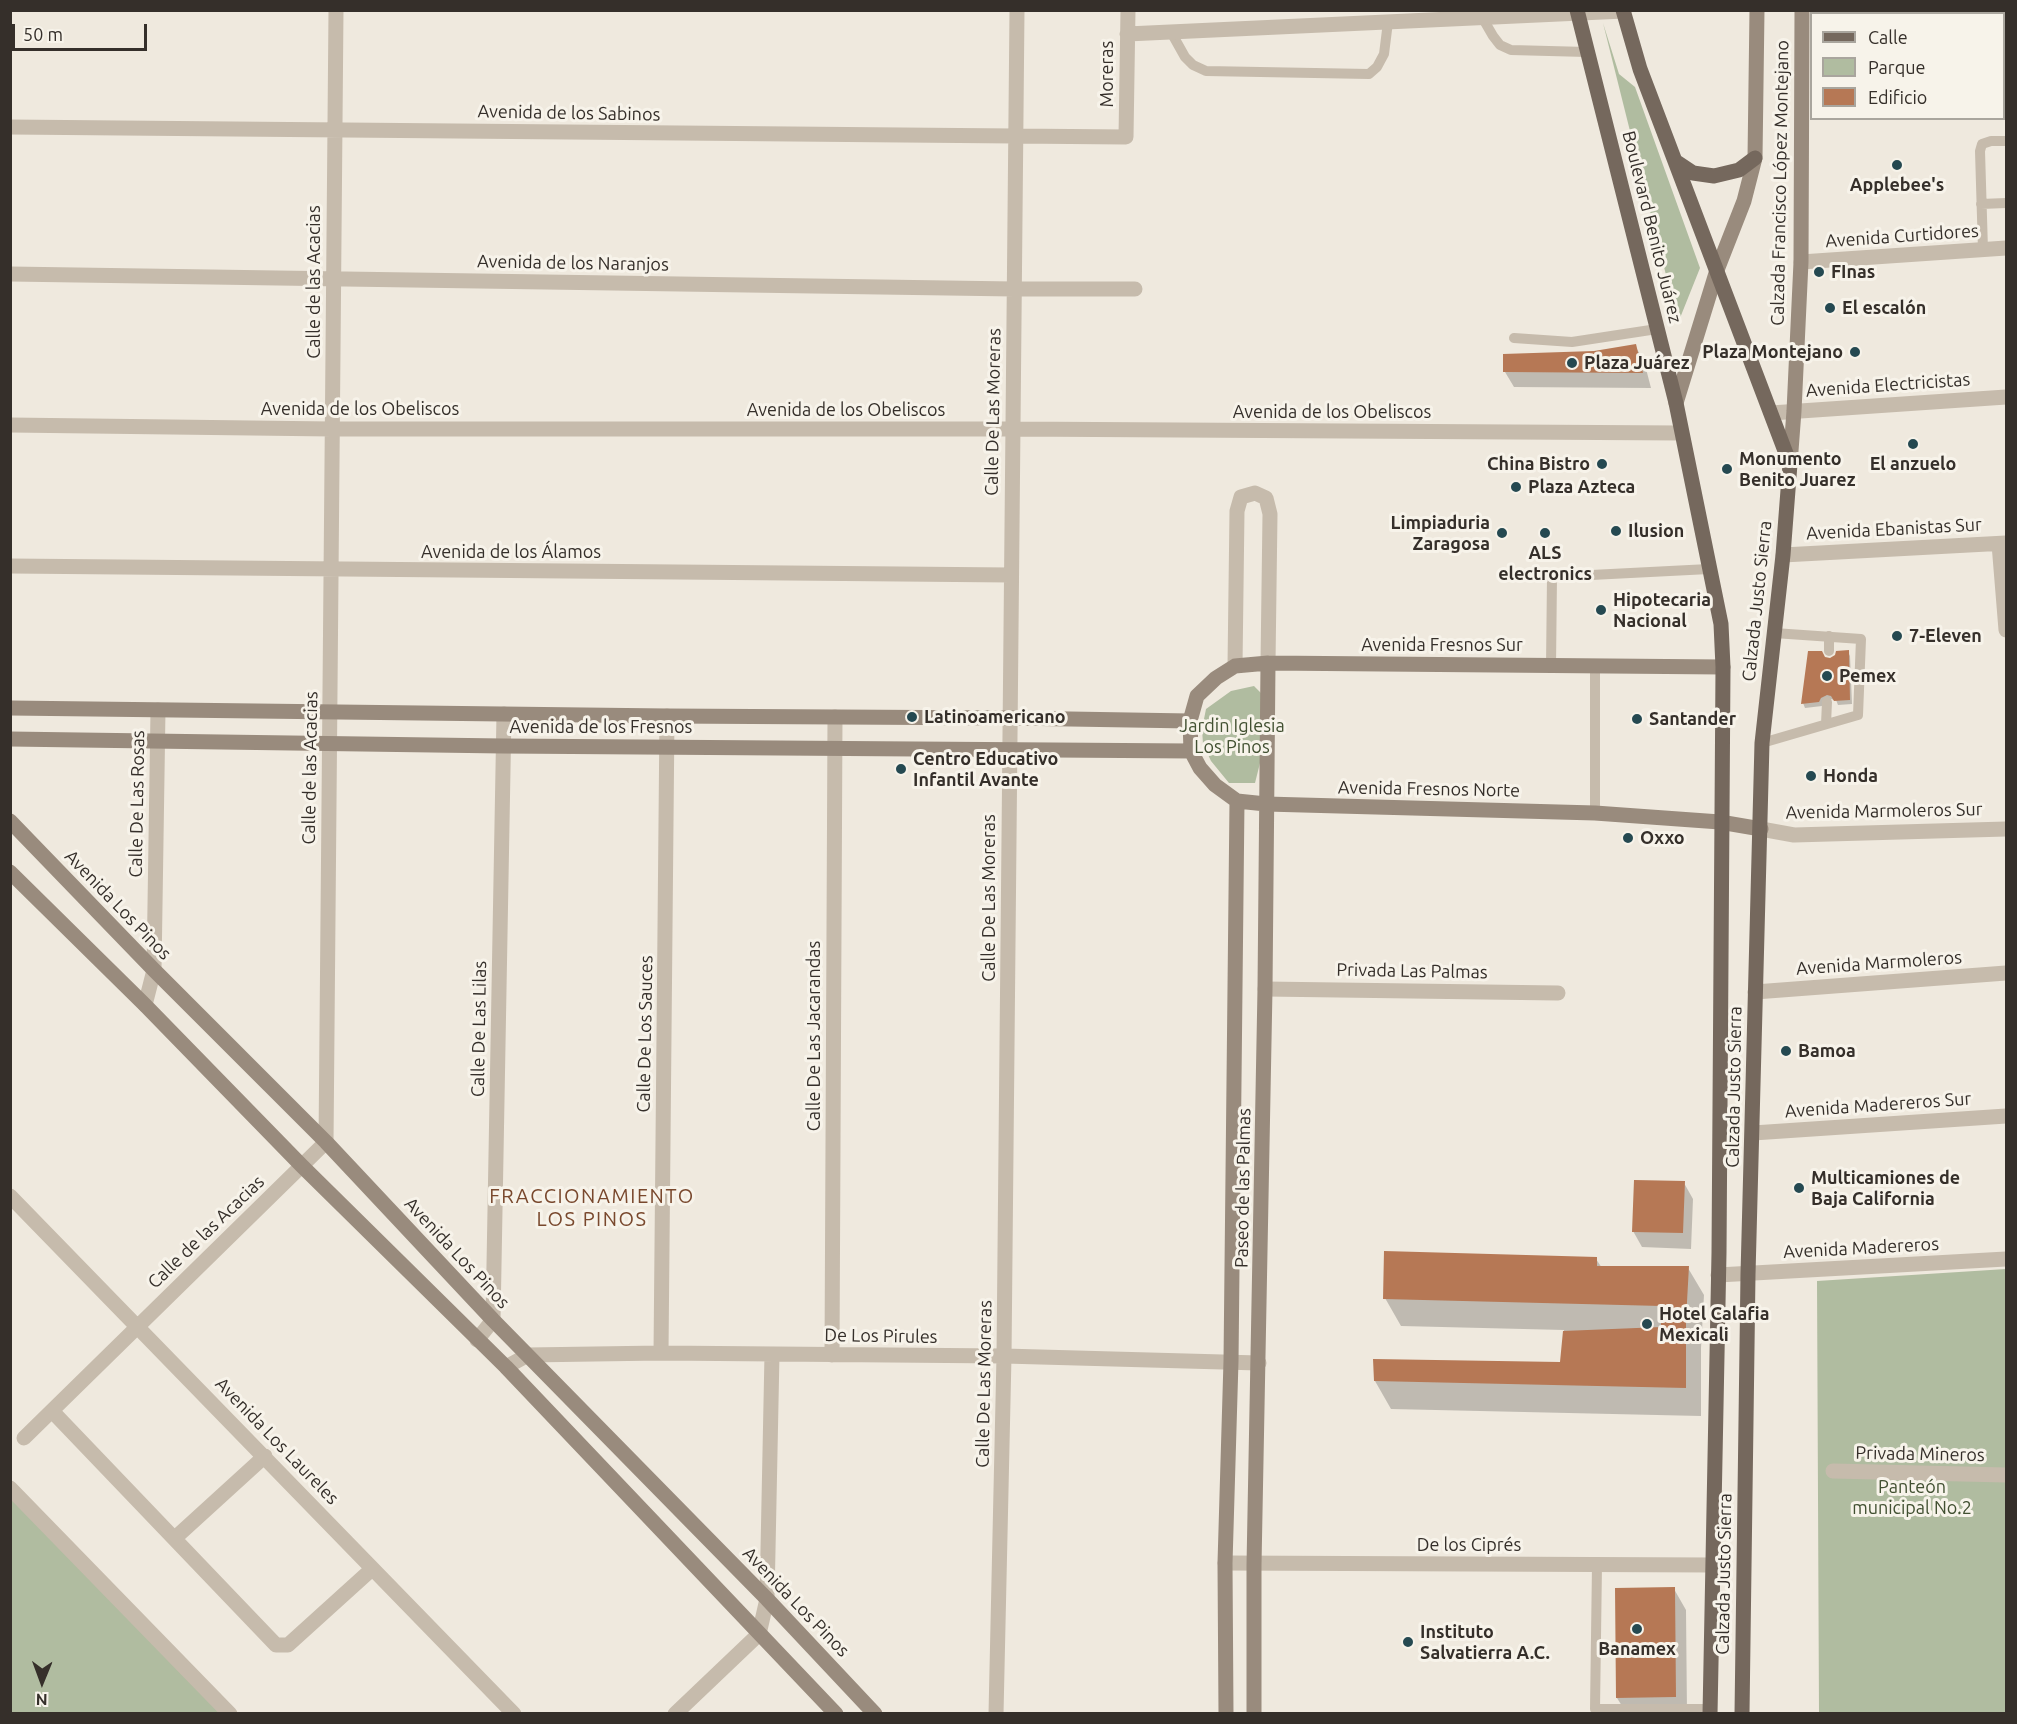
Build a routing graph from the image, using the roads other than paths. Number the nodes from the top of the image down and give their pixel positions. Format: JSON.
{"nodes":[{"id":1,"x":336,"y":10,"type":"edge"},
{"id":2,"x":1017,"y":10,"type":"edge"},
{"id":3,"x":1128,"y":10,"type":"edge"},
{"id":4,"x":1757,"y":10,"type":"edge"},
{"id":5,"x":1624,"y":11,"type":"edge"},
{"id":6,"x":1577,"y":12,"type":"edge"},
{"id":7,"x":1482,"y":17,"type":"junction"},
{"id":8,"x":1805,"y":19,"type":"edge"},
{"id":9,"x":1388,"y":22,"type":"junction"},
{"id":10,"x":1171,"y":32,"type":"junction"},
{"id":11,"x":1127,"y":33,"type":"junction"},
{"id":12,"x":1587,"y":52,"type":"junction"},
{"id":13,"x":10,"y":127,"type":"edge"},
{"id":14,"x":335,"y":130,"type":"junction"},
{"id":15,"x":1015,"y":136,"type":"junction"},
{"id":16,"x":1126,"y":137,"type":"joint"},
{"id":17,"x":2007,"y":141,"type":"edge"},
{"id":18,"x":1755,"y":158,"type":"junction"},
{"id":19,"x":1675,"y":161,"type":"junction"},
{"id":20,"x":2007,"y":203,"type":"edge"},
{"id":21,"x":1982,"y":204,"type":"junction"},
{"id":22,"x":2007,"y":248,"type":"edge"},
{"id":23,"x":1983,"y":250,"type":"junction"},
{"id":24,"x":1801,"y":262,"type":"junction"},
{"id":25,"x":1717,"y":270,"type":"junction"},
{"id":26,"x":10,"y":274,"type":"edge"},
{"id":27,"x":334,"y":279,"type":"junction"},
{"id":28,"x":1014,"y":289,"type":"junction"},
{"id":29,"x":1135,"y":289,"type":"dead end"},
{"id":30,"x":1657,"y":329,"type":"junction"},
{"id":31,"x":1514,"y":338,"type":"dead end"},
{"id":32,"x":2007,"y":397,"type":"edge"},
{"id":33,"x":1676,"y":403,"type":"junction"},
{"id":34,"x":1794,"y":411,"type":"junction"},
{"id":35,"x":1772,"y":413,"type":"junction"},
{"id":36,"x":10,"y":425,"type":"edge"},
{"id":37,"x":332,"y":429,"type":"junction"},
{"id":38,"x":1012,"y":429,"type":"junction"},
{"id":39,"x":1681,"y":433,"type":"junction"},
{"id":40,"x":1790,"y":464,"type":"junction"},
{"id":41,"x":2003,"y":543,"type":"edge"},
{"id":42,"x":1783,"y":555,"type":"junction"},
{"id":43,"x":10,"y":566,"type":"edge"},
{"id":44,"x":1709,"y":569,"type":"junction"},
{"id":45,"x":332,"y":570,"type":"junction"},
{"id":46,"x":1011,"y":575,"type":"junction"},
{"id":47,"x":2007,"y":630,"type":"edge"},
{"id":48,"x":1773,"y":633,"type":"junction"},
{"id":49,"x":1828,"y":636,"type":"junction"},
{"id":50,"x":1828,"y":651,"type":"dead end"},
{"id":51,"x":1268,"y":663,"type":"junction"},
{"id":52,"x":1235,"y":666,"type":"junction"},
{"id":53,"x":1551,"y":666,"type":"junction"},
{"id":54,"x":1595,"y":666,"type":"junction"},
{"id":55,"x":1723,"y":667,"type":"junction"},
{"id":56,"x":1827,"y":702,"type":"dead end"},
{"id":57,"x":10,"y":708,"type":"edge"},
{"id":58,"x":158,"y":710,"type":"junction"},
{"id":59,"x":330,"y":713,"type":"junction"},
{"id":60,"x":504,"y":714,"type":"junction"},
{"id":61,"x":667,"y":716,"type":"junction"},
{"id":62,"x":835,"y":717,"type":"junction"},
{"id":63,"x":1010,"y":718,"type":"junction"},
{"id":64,"x":1190,"y":721,"type":"junction"},
{"id":65,"x":1826,"y":724,"type":"junction"},
{"id":66,"x":10,"y":740,"type":"edge"},
{"id":67,"x":157,"y":742,"type":"junction"},
{"id":68,"x":1762,"y":742,"type":"junction"},
{"id":69,"x":330,"y":745,"type":"junction"},
{"id":70,"x":503,"y":746,"type":"junction"},
{"id":71,"x":667,"y":747,"type":"junction"},
{"id":72,"x":835,"y":748,"type":"junction"},
{"id":73,"x":1009,"y":749,"type":"junction"},
{"id":74,"x":1191,"y":751,"type":"junction"},
{"id":75,"x":1236,"y":801,"type":"junction"},
{"id":76,"x":1266,"y":804,"type":"junction"},
{"id":77,"x":1595,"y":813,"type":"junction"},
{"id":78,"x":10,"y":821,"type":"edge"},
{"id":79,"x":1720,"y":822,"type":"junction"},
{"id":80,"x":1761,"y":829,"type":"junction"},
{"id":81,"x":2007,"y":829,"type":"edge"},
{"id":82,"x":10,"y":872,"type":"edge"},
{"id":83,"x":154,"y":970,"type":"junction"},
{"id":84,"x":2007,"y":973,"type":"edge"},
{"id":85,"x":1265,"y":988,"type":"junction"},
{"id":86,"x":1755,"y":992,"type":"junction"},
{"id":87,"x":1558,"y":993,"type":"dead end"},
{"id":88,"x":145,"y":1005,"type":"junction"},
{"id":89,"x":2007,"y":1116,"type":"edge"},
{"id":90,"x":1753,"y":1133,"type":"junction"},
{"id":91,"x":326,"y":1142,"type":"junction"},
{"id":92,"x":302,"y":1166,"type":"junction"},
{"id":93,"x":10,"y":1196,"type":"edge"},
{"id":94,"x":2007,"y":1260,"type":"edge"},
{"id":95,"x":1748,"y":1274,"type":"junction"},
{"id":96,"x":1718,"y":1275,"type":"junction"},
{"id":97,"x":493,"y":1320,"type":"junction"},
{"id":98,"x":138,"y":1326,"type":"junction"},
{"id":99,"x":477,"y":1340,"type":"junction"},
{"id":100,"x":661,"y":1353,"type":"junction"},
{"id":101,"x":772,"y":1354,"type":"junction"},
{"id":102,"x":528,"y":1355,"type":"junction"},
{"id":103,"x":832,"y":1355,"type":"junction"},
{"id":104,"x":1004,"y":1356,"type":"junction"},
{"id":105,"x":1231,"y":1361,"type":"junction"},
{"id":106,"x":1260,"y":1363,"type":"junction"},
{"id":107,"x":506,"y":1367,"type":"junction"},
{"id":108,"x":52,"y":1412,"type":"junction"},
{"id":109,"x":24,"y":1438,"type":"dead end"},
{"id":110,"x":265,"y":1456,"type":"junction"},
{"id":111,"x":1833,"y":1471,"type":"dead end"},
{"id":112,"x":2007,"y":1475,"type":"edge"},
{"id":113,"x":10,"y":1488,"type":"edge"},
{"id":114,"x":175,"y":1538,"type":"junction"},
{"id":115,"x":1225,"y":1563,"type":"junction"},
{"id":116,"x":1254,"y":1565,"type":"junction"},
{"id":117,"x":1597,"y":1565,"type":"junction"},
{"id":118,"x":1713,"y":1565,"type":"junction"},
{"id":119,"x":372,"y":1569,"type":"junction"},
{"id":120,"x":766,"y":1599,"type":"junction"},
{"id":121,"x":759,"y":1634,"type":"junction"},
{"id":122,"x":1710,"y":1711,"type":"edge"},
{"id":123,"x":230,"y":1713,"type":"edge"},
{"id":124,"x":514,"y":1713,"type":"edge"},
{"id":125,"x":675,"y":1713,"type":"edge"},
{"id":126,"x":836,"y":1713,"type":"edge"},
{"id":127,"x":874,"y":1713,"type":"edge"},
{"id":128,"x":996,"y":1713,"type":"edge"},
{"id":129,"x":1226,"y":1713,"type":"edge"},
{"id":130,"x":1254,"y":1713,"type":"edge"},
{"id":131,"x":1742,"y":1713,"type":"edge"}],
"edges":[{"from":1,"to":14,"type":"street","name":"Calle de las Acacias"},
{"from":2,"to":15,"type":"street","name":"Calle De Las Moreras"},
{"from":3,"to":11,"type":"street","name":"Moreras"},
{"from":4,"to":18,"type":"street","name":"Calzada Francisco López Montejano"},
{"from":5,"to":6,"type":"street"},
{"from":5,"to":19,"type":"main road","name":"Boulevard Benito Juárez"},
{"from":6,"to":7,"type":"street"},
{"from":6,"to":12,"type":"main road","name":"Boulevard Benito Juárez"},
{"from":7,"to":9,"type":"street"},
{"from":7,"to":12,"type":"lane"},
{"from":8,"to":24,"type":"street","name":"Calzada Francisco López Montejano"},
{"from":9,"to":10,"type":"street"},
{"from":9,"to":10,"type":"lane"},
{"from":10,"to":11,"type":"street"},
{"from":11,"to":16,"type":"street","name":"Moreras"},
{"from":12,"to":30,"type":"main road","name":"Boulevard Benito Juárez"},
{"from":13,"to":14,"type":"street","name":"Avenida de los Sabinos"},
{"from":14,"to":15,"type":"street","name":"Avenida de los Sabinos"},
{"from":14,"to":27,"type":"street","name":"Calle de las Acacias"},
{"from":15,"to":16,"type":"street","name":"Avenida de los Sabinos"},
{"from":15,"to":28,"type":"street","name":"Calle De Las Moreras"},
{"from":17,"to":21,"type":"lane"},
{"from":18,"to":19,"type":"main road"},
{"from":18,"to":25,"type":"street","name":"Calzada Francisco López Montejano"},
{"from":19,"to":25,"type":"main road","name":"Boulevard Benito Juárez"},
{"from":20,"to":21,"type":"lane"},
{"from":21,"to":23,"type":"lane"},
{"from":22,"to":23,"type":"street","name":"Avenida Curtidores"},
{"from":23,"to":24,"type":"street","name":"Avenida Curtidores"},
{"from":24,"to":34,"type":"street","name":"Calzada Francisco López Montejano"},
{"from":25,"to":33,"type":"street","name":"Calzada Francisco López Montejano"},
{"from":25,"to":35,"type":"main road","name":"Boulevard Benito Juárez"},
{"from":26,"to":27,"type":"street","name":"Avenida de los Naranjos"},
{"from":27,"to":28,"type":"street","name":"Avenida de los Naranjos"},
{"from":27,"to":37,"type":"street","name":"Calle de las Acacias"},
{"from":28,"to":29,"type":"street","name":"Avenida de los Naranjos"},
{"from":28,"to":38,"type":"street","name":"Calle De Las Moreras"},
{"from":30,"to":31,"type":"lane"},
{"from":30,"to":33,"type":"main road","name":"Boulevard Benito Juárez"},
{"from":32,"to":34,"type":"street","name":"Avenida Electricistas"},
{"from":33,"to":39,"type":"main road","name":"Boulevard Benito Juárez"},
{"from":34,"to":35,"type":"street","name":"Avenida Electricistas"},
{"from":34,"to":40,"type":"street","name":"Calzada Francisco López Montejano"},
{"from":35,"to":40,"type":"main road","name":"Boulevard Benito Juárez"},
{"from":36,"to":37,"type":"street","name":"Avenida de los Obeliscos"},
{"from":37,"to":38,"type":"street","name":"Avenida de los Obeliscos"},
{"from":37,"to":45,"type":"street","name":"Calle de las Acacias"},
{"from":38,"to":39,"type":"street","name":"Avenida de los Obeliscos"},
{"from":38,"to":46,"type":"street","name":"Calle De Las Moreras"},
{"from":39,"to":44,"type":"main road","name":"Boulevard Benito Juárez"},
{"from":40,"to":42,"type":"main road","name":"Calzada Justo Sierra"},
{"from":41,"to":42,"type":"street","name":"Avenida Ebanistas Sur"},
{"from":41,"to":47,"type":"street"},
{"from":42,"to":48,"type":"main road","name":"Calzada Justo Sierra"},
{"from":43,"to":45,"type":"street","name":"Avenida de los Álamos"},
{"from":44,"to":53,"type":"lane"},
{"from":44,"to":55,"type":"main road","name":"Boulevard Benito Juárez"},
{"from":45,"to":46,"type":"street","name":"Avenida de los Álamos"},
{"from":45,"to":59,"type":"street","name":"Calle de las Acacias"},
{"from":46,"to":63,"type":"street","name":"Calle De Las Moreras"},
{"from":48,"to":49,"type":"lane"},
{"from":48,"to":68,"type":"main road","name":"Calzada Justo Sierra"},
{"from":49,"to":50,"type":"lane"},
{"from":49,"to":65,"type":"lane"},
{"from":51,"to":52,"type":"street","name":"Avenida Fresnos Sur"},
{"from":51,"to":52,"type":"street"},
{"from":51,"to":53,"type":"street","name":"Avenida Fresnos Sur"},
{"from":51,"to":76,"type":"street","name":"Paseo de las Palmas"},
{"from":52,"to":64,"type":"street","name":"Avenida Fresnos Sur"},
{"from":53,"to":54,"type":"street","name":"Avenida Fresnos Sur"},
{"from":54,"to":55,"type":"street","name":"Avenida Fresnos Sur"},
{"from":54,"to":77,"type":"lane"},
{"from":55,"to":79,"type":"main road","name":"Calzada Justo Sierra"},
{"from":56,"to":65,"type":"lane"},
{"from":57,"to":58,"type":"street","name":"Avenida de los Fresnos"},
{"from":58,"to":59,"type":"street","name":"Avenida de los Fresnos"},
{"from":58,"to":67,"type":"street","name":"Calle De Las Rosas"},
{"from":59,"to":60,"type":"street","name":"Avenida de los Fresnos"},
{"from":59,"to":69,"type":"street","name":"Calle de las Acacias"},
{"from":60,"to":61,"type":"street","name":"Avenida de los Fresnos"},
{"from":60,"to":70,"type":"street","name":"Calle De Las Lilas"},
{"from":61,"to":62,"type":"street","name":"Avenida de los Fresnos"},
{"from":61,"to":71,"type":"street","name":"Calle De Los Sauces"},
{"from":62,"to":63,"type":"street","name":"Avenida de los Fresnos"},
{"from":62,"to":72,"type":"street","name":"Calle De Las Jacarandas"},
{"from":63,"to":64,"type":"street","name":"Avenida de los Fresnos"},
{"from":63,"to":73,"type":"street","name":"Calle De Las Moreras"},
{"from":64,"to":74,"type":"street"},
{"from":65,"to":68,"type":"lane"},
{"from":66,"to":67,"type":"street","name":"Avenida de los Fresnos"},
{"from":67,"to":69,"type":"street","name":"Avenida de los Fresnos"},
{"from":67,"to":83,"type":"street","name":"Calle De Las Rosas"},
{"from":68,"to":80,"type":"main road","name":"Calzada Justo Sierra"},
{"from":69,"to":70,"type":"street","name":"Avenida de los Fresnos"},
{"from":69,"to":91,"type":"street","name":"Calle de las Acacias"},
{"from":70,"to":71,"type":"street","name":"Avenida de los Fresnos"},
{"from":70,"to":97,"type":"street","name":"Calle De Las Lilas"},
{"from":71,"to":72,"type":"street","name":"Avenida de los Fresnos"},
{"from":71,"to":100,"type":"street","name":"Calle De Los Sauces"},
{"from":72,"to":73,"type":"street","name":"Avenida de los Fresnos"},
{"from":72,"to":103,"type":"street","name":"Calle De Las Jacarandas"},
{"from":73,"to":74,"type":"street","name":"Avenida de los Fresnos"},
{"from":73,"to":104,"type":"street","name":"Calle De Las Moreras"},
{"from":74,"to":75,"type":"street"},
{"from":75,"to":76,"type":"street","name":"Avenida Fresnos Norte"},
{"from":75,"to":105,"type":"street","name":"Paseo de las Palmas"},
{"from":76,"to":77,"type":"street","name":"Avenida Fresnos Norte"},
{"from":76,"to":85,"type":"street","name":"Paseo de las Palmas"},
{"from":77,"to":79,"type":"street","name":"Avenida Fresnos Norte"},
{"from":78,"to":83,"type":"street","name":"Avenida Los Pinos"},
{"from":79,"to":80,"type":"street","name":"Avenida Fresnos Norte"},
{"from":79,"to":96,"type":"main road","name":"Calzada Justo Sierra"},
{"from":80,"to":81,"type":"street","name":"Avenida Marmoleros Sur"},
{"from":80,"to":86,"type":"main road","name":"Calzada Justo Sierra"},
{"from":82,"to":88,"type":"street"},
{"from":83,"to":88,"type":"street","name":"Calle De Las Rosas"},
{"from":83,"to":91,"type":"street","name":"Avenida Los Pinos"},
{"from":84,"to":86,"type":"street","name":"Avenida Marmoleros"},
{"from":85,"to":87,"type":"street","name":"Privada Las Palmas"},
{"from":85,"to":106,"type":"street","name":"Paseo de las Palmas"},
{"from":86,"to":90,"type":"main road","name":"Calzada Justo Sierra"},
{"from":88,"to":92,"type":"street"},
{"from":89,"to":90,"type":"street","name":"Avenida Madereros Sur"},
{"from":90,"to":95,"type":"main road","name":"Calzada Justo Sierra"},
{"from":91,"to":92,"type":"street","name":"Calle de las Acacias"},
{"from":91,"to":97,"type":"street","name":"Avenida Los Pinos"},
{"from":92,"to":98,"type":"street","name":"Calle de las Acacias"},
{"from":92,"to":99,"type":"street"},
{"from":93,"to":98,"type":"street","name":"Avenida Los Laureles"},
{"from":94,"to":95,"type":"street","name":"Avenida Madereros"},
{"from":95,"to":96,"type":"street","name":"Avenida Madereros"},
{"from":95,"to":131,"type":"main road","name":"Calzada Justo Sierra"},
{"from":96,"to":118,"type":"main road","name":"Calzada Justo Sierra"},
{"from":97,"to":99,"type":"street"},
{"from":97,"to":102,"type":"street","name":"Avenida Los Pinos"},
{"from":98,"to":108,"type":"street","name":"Calle de las Acacias"},
{"from":98,"to":110,"type":"street","name":"Avenida Los Laureles"},
{"from":99,"to":107,"type":"street"},
{"from":100,"to":101,"type":"street","name":"De Los Pirules"},
{"from":100,"to":102,"type":"street","name":"De Los Pirules"},
{"from":101,"to":103,"type":"street","name":"De Los Pirules"},
{"from":101,"to":120,"type":"street"},
{"from":102,"to":107,"type":"street","name":"De Los Pirules"},
{"from":102,"to":120,"type":"street","name":"Avenida Los Pinos"},
{"from":103,"to":104,"type":"street","name":"De Los Pirules"},
{"from":104,"to":105,"type":"street","name":"De Los Pirules"},
{"from":104,"to":128,"type":"street","name":"Calle De Las Moreras"},
{"from":105,"to":106,"type":"street","name":"De Los Pirules"},
{"from":105,"to":115,"type":"street","name":"Paseo de las Palmas"},
{"from":106,"to":116,"type":"street","name":"Paseo de las Palmas"},
{"from":107,"to":121,"type":"street"},
{"from":108,"to":109,"type":"street","name":"Calle de las Acacias"},
{"from":108,"to":114,"type":"street"},
{"from":110,"to":114,"type":"street"},
{"from":110,"to":119,"type":"street","name":"Avenida Los Laureles"},
{"from":111,"to":112,"type":"street","name":"Privada Mineros"},
{"from":113,"to":123,"type":"street"},
{"from":114,"to":119,"type":"street"},
{"from":115,"to":116,"type":"street","name":"De los Ciprés"},
{"from":115,"to":129,"type":"street","name":"Paseo de las Palmas"},
{"from":116,"to":117,"type":"street","name":"De los Ciprés"},
{"from":116,"to":130,"type":"street","name":"Paseo de las Palmas"},
{"from":117,"to":118,"type":"street","name":"De los Ciprés"},
{"from":117,"to":122,"type":"lane"},
{"from":118,"to":122,"type":"main road","name":"Calzada Justo Sierra"},
{"from":119,"to":124,"type":"street","name":"Avenida Los Laureles"},
{"from":120,"to":121,"type":"street"},
{"from":120,"to":127,"type":"street","name":"Avenida Los Pinos"},
{"from":121,"to":125,"type":"street"},
{"from":121,"to":126,"type":"street"}]}
